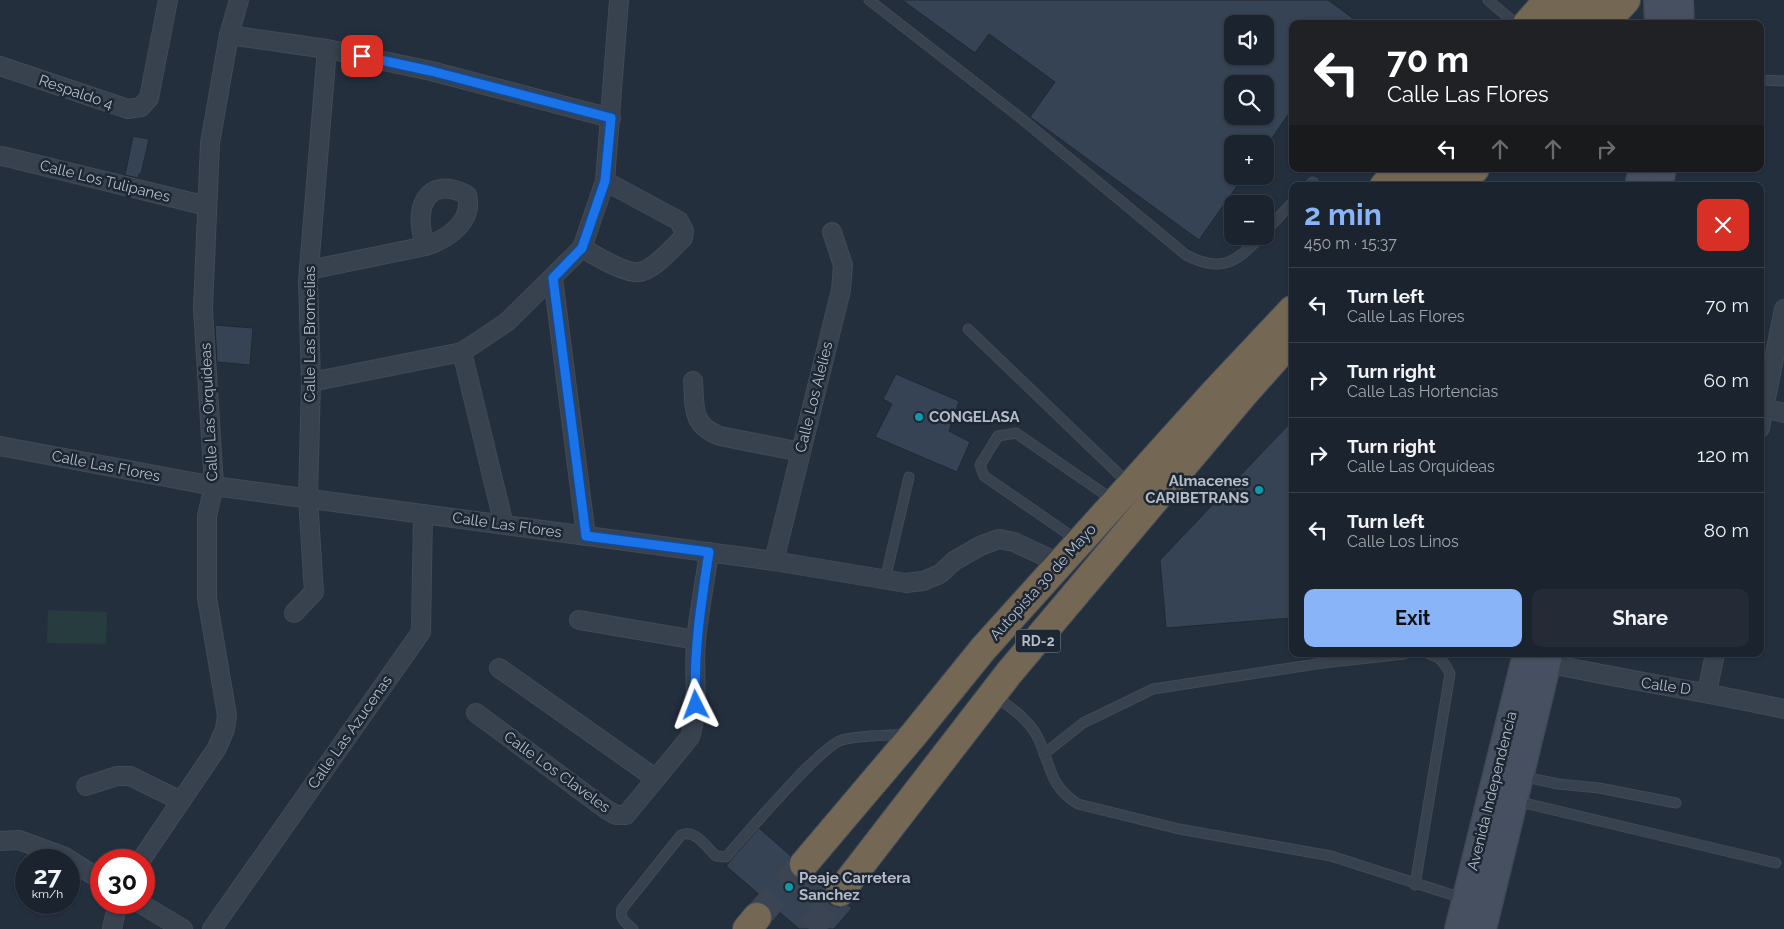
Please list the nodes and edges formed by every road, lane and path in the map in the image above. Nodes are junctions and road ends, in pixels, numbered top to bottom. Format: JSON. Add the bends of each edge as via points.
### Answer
{"nodes":[{"id":1,"x":168,"y":0,"type":"edge"},
{"id":2,"x":238,"y":0,"type":"edge"},
{"id":3,"x":619,"y":0,"type":"edge"},
{"id":4,"x":869,"y":0,"type":"edge"},
{"id":5,"x":1488,"y":0,"type":"edge"},
{"id":6,"x":1548,"y":0,"type":"edge"},
{"id":7,"x":1573,"y":0,"type":"edge"},
{"id":8,"x":1601,"y":0,"type":"edge"},
{"id":9,"x":1626,"y":0,"type":"edge"},
{"id":10,"x":1656,"y":0,"type":"edge"},
{"id":11,"x":1680,"y":0,"type":"edge"},
{"id":12,"x":1511,"y":20,"type":"edge"},
{"id":13,"x":1530,"y":20,"type":"edge"},
{"id":14,"x":1555,"y":20,"type":"edge"},
{"id":15,"x":1584,"y":20,"type":"edge"},
{"id":16,"x":1608,"y":20,"type":"edge"},
{"id":17,"x":1658,"y":20,"type":"edge"},
{"id":18,"x":1681,"y":20,"type":"edge"},
{"id":19,"x":229,"y":35,"type":"junction"},
{"id":20,"x":327,"y":49,"type":"junction"},
{"id":21,"x":0,"y":66,"type":"edge"},
{"id":22,"x":1764,"y":80,"type":"edge"},
{"id":23,"x":1784,"y":81,"type":"edge"},
{"id":24,"x":611,"y":118,"type":"junction"},
{"id":25,"x":2,"y":156,"type":"dead end"},
{"id":26,"x":1396,"y":172,"type":"edge"},
{"id":27,"x":1418,"y":172,"type":"edge"},
{"id":28,"x":1445,"y":172,"type":"edge"},
{"id":29,"x":1472,"y":172,"type":"edge"},
{"id":30,"x":605,"y":181,"type":"junction"},
{"id":31,"x":1388,"y":182,"type":"edge"},
{"id":32,"x":1409,"y":182,"type":"edge"},
{"id":33,"x":1436,"y":182,"type":"edge"},
{"id":34,"x":1463,"y":182,"type":"edge"},
{"id":35,"x":207,"y":206,"type":"junction"},
{"id":36,"x":1289,"y":206,"type":"edge"},
{"id":37,"x":1274,"y":222,"type":"edge"},
{"id":38,"x":832,"y":232,"type":"dead end"},
{"id":39,"x":1253,"y":245,"type":"edge"},
{"id":40,"x":426,"y":246,"type":"dead end"},
{"id":41,"x":582,"y":248,"type":"junction"},
{"id":42,"x":309,"y":270,"type":"junction"},
{"id":43,"x":553,"y":278,"type":"junction"},
{"id":44,"x":1289,"y":293,"type":"edge"},
{"id":45,"x":1784,"y":309,"type":"edge"},
{"id":46,"x":1289,"y":313,"type":"edge"},
{"id":47,"x":968,"y":329,"type":"dead end"},
{"id":48,"x":1289,"y":343,"type":"edge"},
{"id":49,"x":462,"y":352,"type":"junction"},
{"id":50,"x":1289,"y":357,"type":"edge"},
{"id":51,"x":693,"y":381,"type":"dead end"},
{"id":52,"x":311,"y":382,"type":"junction"},
{"id":53,"x":1214,"y":393,"type":"junction"},
{"id":54,"x":1243,"y":395,"type":"junction"},
{"id":55,"x":1764,"y":399,"type":"edge"},
{"id":56,"x":1764,"y":408,"type":"edge"},
{"id":57,"x":1784,"y":413,"type":"edge"},
{"id":58,"x":0,"y":446,"type":"edge"},
{"id":59,"x":801,"y":452,"type":"junction"},
{"id":60,"x":909,"y":478,"type":"dead end"},
{"id":61,"x":214,"y":486,"type":"junction"},
{"id":62,"x":1123,"y":493,"type":"junction"},
{"id":63,"x":308,"y":498,"type":"junction"},
{"id":64,"x":424,"y":514,"type":"junction"},
{"id":65,"x":504,"y":525,"type":"junction"},
{"id":66,"x":586,"y":536,"type":"junction"},
{"id":67,"x":1079,"y":541,"type":"junction"},
{"id":68,"x":709,"y":552,"type":"junction"},
{"id":69,"x":774,"y":561,"type":"junction"},
{"id":70,"x":1059,"y":563,"type":"junction"},
{"id":71,"x":885,"y":580,"type":"junction"},
{"id":72,"x":294,"y":612,"type":"dead end"},
{"id":73,"x":578,"y":620,"type":"dead end"},
{"id":74,"x":696,"y":640,"type":"junction"},
{"id":75,"x":983,"y":648,"type":"junction"},
{"id":76,"x":1377,"y":657,"type":"edge"},
{"id":77,"x":1438,"y":657,"type":"edge"},
{"id":78,"x":1538,"y":657,"type":"edge"},
{"id":79,"x":1714,"y":657,"type":"edge"},
{"id":80,"x":499,"y":668,"type":"dead end"},
{"id":81,"x":1010,"y":673,"type":"junction"},
{"id":82,"x":1707,"y":692,"type":"junction"},
{"id":83,"x":993,"y":694,"type":"junction"},
{"id":84,"x":1784,"y":709,"type":"edge"},
{"id":85,"x":476,"y":713,"type":"dead end"},
{"id":86,"x":915,"y":733,"type":"junction"},
{"id":87,"x":1044,"y":754,"type":"junction"},
{"id":88,"x":1521,"y":776,"type":"junction"},
{"id":89,"x":656,"y":778,"type":"junction"},
{"id":90,"x":86,"y":786,"type":"dead end"},
{"id":91,"x":1503,"y":798,"type":"junction"},
{"id":92,"x":181,"y":801,"type":"junction"},
{"id":93,"x":1676,"y":804,"type":"dead end"},
{"id":94,"x":0,"y":841,"type":"edge"},
{"id":95,"x":148,"y":849,"type":"edge"},
{"id":96,"x":1776,"y":863,"type":"dead end"},
{"id":97,"x":804,"y":864,"type":"tunnel mouth"},
{"id":98,"x":90,"y":873,"type":"edge"},
{"id":99,"x":1415,"y":885,"type":"junction"},
{"id":100,"x":840,"y":892,"type":"tunnel mouth"},
{"id":101,"x":1477,"y":902,"type":"junction"},
{"id":102,"x":155,"y":912,"type":"edge"},
{"id":103,"x":115,"y":914,"type":"edge"},
{"id":104,"x":112,"y":929,"type":"edge"},
{"id":105,"x":182,"y":929,"type":"edge"},
{"id":106,"x":212,"y":929,"type":"edge"},
{"id":107,"x":633,"y":929,"type":"edge"},
{"id":108,"x":1458,"y":929,"type":"edge"},
{"id":109,"x":1483,"y":929,"type":"edge"}],
"edges":[{"from":1,"to":21,"type":"street","name":"Respaldo 4","via":[[150,98],[141,107],[128,109]]},
{"from":2,"to":19,"type":"street","name":"Calle Las Orquídeas"},
{"from":3,"to":24,"type":"street"},
{"from":4,"to":39,"type":"lane","via":[[1022,119],[1186,255],[1212,265],[1226,265]]},
{"from":5,"to":12,"type":"lane"},
{"from":6,"to":13,"type":"highway"},
{"from":7,"to":14,"type":"highway"},
{"from":8,"to":15,"type":"highway"},
{"from":9,"to":16,"type":"highway"},
{"from":10,"to":17,"type":"street"},
{"from":11,"to":18,"type":"street"},
{"from":19,"to":20,"type":"street"},
{"from":19,"to":35,"type":"street","name":"Calle Las Orquídeas","via":[[210,143]]},
{"from":20,"to":24,"type":"street","via":[[431,71]]},
{"from":20,"to":42,"type":"street","name":"Calle Las Bromelias"},
{"from":22,"to":23,"type":"lane"},
{"from":24,"to":30,"type":"street"},
{"from":25,"to":35,"type":"street","name":"Calle Los Tulipanes"},
{"from":26,"to":31,"type":"highway"},
{"from":27,"to":32,"type":"highway"},
{"from":28,"to":33,"type":"highway"},
{"from":29,"to":34,"type":"highway"},
{"from":30,"to":41,"type":"street"},
{"from":30,"to":41,"type":"street","via":[[679,221],[684,231],[683,238],[648,269],[640,272],[630,272]]},
{"from":35,"to":61,"type":"street","name":"Calle Las Orquídeas","via":[[203,309]]},
{"from":36,"to":37,"type":"lane"},
{"from":38,"to":59,"type":"street","name":"Calle Los Alelíes","via":[[843,265],[841,290]]},
{"from":40,"to":42,"type":"street"},
{"from":41,"to":43,"type":"street"},
{"from":42,"to":52,"type":"street","name":"Calle Las Bromelias"},
{"from":43,"to":49,"type":"street","via":[[507,322]]},
{"from":43,"to":66,"type":"street"},
{"from":44,"to":53,"type":"highway"},
{"from":45,"to":55,"type":"street"},
{"from":46,"to":53,"type":"highway","name":"Autopista 30 de Mayo","number":"RD-2"},
{"from":47,"to":62,"type":"lane"},
{"from":48,"to":54,"type":"highway","name":"Autopista 30 de Mayo","number":"RD-2"},
{"from":49,"to":52,"type":"street"},
{"from":49,"to":65,"type":"street"},
{"from":50,"to":54,"type":"highway"},
{"from":51,"to":59,"type":"street","via":[[697,422],[707,431]]},
{"from":52,"to":63,"type":"street","name":"Calle Las Bromelias"},
{"from":53,"to":62,"type":"highway","name":"Autopista 30 de Mayo","number":"RD-2"},
{"from":54,"to":81,"type":"highway","name":"Autopista 30 de Mayo","number":"RD-2"},
{"from":56,"to":57,"type":"street"},
{"from":58,"to":61,"type":"street","name":"Calle Las Flores"},
{"from":59,"to":69,"type":"street","name":"Calle Los Alelíes"},
{"from":60,"to":71,"type":"lane"},
{"from":61,"to":63,"type":"street","name":"Calle Las Flores"},
{"from":61,"to":92,"type":"street","name":"Calle Las Orquídeas","via":[[207,516],[207,598],[227,715],[222,740]]},
{"from":62,"to":67,"type":"highway","name":"Autopista 30 de Mayo","number":"RD-2"},
{"from":62,"to":67,"type":"lane","via":[[1016,433],[998,436],[980,465],[984,476]]},
{"from":63,"to":64,"type":"street","name":"Calle Las Flores"},
{"from":63,"to":72,"type":"street","name":"Calle Las Bromelias","via":[[314,592]]},
{"from":64,"to":65,"type":"street","name":"Calle Las Flores"},
{"from":64,"to":106,"type":"street","name":"Calle Las Azucenas","via":[[421,632]]},
{"from":65,"to":66,"type":"street","name":"Calle Las Flores"},
{"from":66,"to":68,"type":"street","name":"Calle Las Flores"},
{"from":67,"to":70,"type":"highway","name":"Autopista 30 de Mayo","number":"RD-2"},
{"from":68,"to":69,"type":"street","name":"Calle Las Flores"},
{"from":68,"to":74,"type":"street","name":"Calle Los Claveles"},
{"from":69,"to":71,"type":"street","name":"Calle Las Flores"},
{"from":70,"to":71,"type":"street","name":"Calle Las Flores","via":[[1014,542],[999,539],[980,546],[940,574],[923,581]]},
{"from":70,"to":75,"type":"highway","name":"Autopista 30 de Mayo","number":"RD-2"},
{"from":73,"to":74,"type":"street"},
{"from":74,"to":89,"type":"street","name":"Calle Los Claveles","via":[[694,723],[690,737]]},
{"from":75,"to":81,"type":"highway"},
{"from":75,"to":86,"type":"highway","name":"Autopista 30 de Mayo","number":"RD-2"},
{"from":76,"to":87,"type":"lane","via":[[1153,689],[1083,723]]},
{"from":77,"to":99,"type":"lane","via":[[1450,674]]},
{"from":78,"to":82,"type":"street","name":"Calle D","via":[[1627,680]]},
{"from":78,"to":88,"type":"street","name":"Avenida Independencia"},
{"from":78,"to":91,"type":"street","name":"Avenida Independencia"},
{"from":79,"to":82,"type":"street"},
{"from":80,"to":89,"type":"street"},
{"from":81,"to":83,"type":"highway","name":"Autopista 30 de Mayo","number":"RD-2"},
{"from":82,"to":84,"type":"street","name":"Calle D"},
{"from":83,"to":87,"type":"lane","via":[[1028,723]]},
{"from":83,"to":100,"type":"highway","name":"Autopista 30 de Mayo","number":"RD-2"},
{"from":85,"to":89,"type":"street","name":"Calle Los Claveles","via":[[616,815],[626,815]]},
{"from":86,"to":97,"type":"highway","name":"Autopista 30 de Mayo","number":"RD-2"},
{"from":86,"to":107,"type":"lane","via":[[841,740],[829,747],[726,857],[716,856],[693,834],[681,835],[622,909],[623,921]]},
{"from":87,"to":99,"type":"lane","via":[[1056,785],[1078,804],[1179,829],[1331,856]]},
{"from":88,"to":91,"type":"street","name":"Avenida Independencia"},
{"from":88,"to":93,"type":"lane"},
{"from":90,"to":92,"type":"street","via":[[117,776],[130,776]]},
{"from":91,"to":96,"type":"lane"},
{"from":91,"to":101,"type":"street","name":"Avenida Independencia"},
{"from":92,"to":95,"type":"street","name":"Calle Las Orquídeas"},
{"from":94,"to":98,"type":"street","via":[[19,840],[65,857]]},
{"from":99,"to":101,"type":"lane"},
{"from":101,"to":108,"type":"street","name":"Avenida Independencia"},
{"from":101,"to":109,"type":"street","name":"Avenida Independencia"},
{"from":102,"to":105,"type":"street"},
{"from":103,"to":104,"type":"street"}]}
